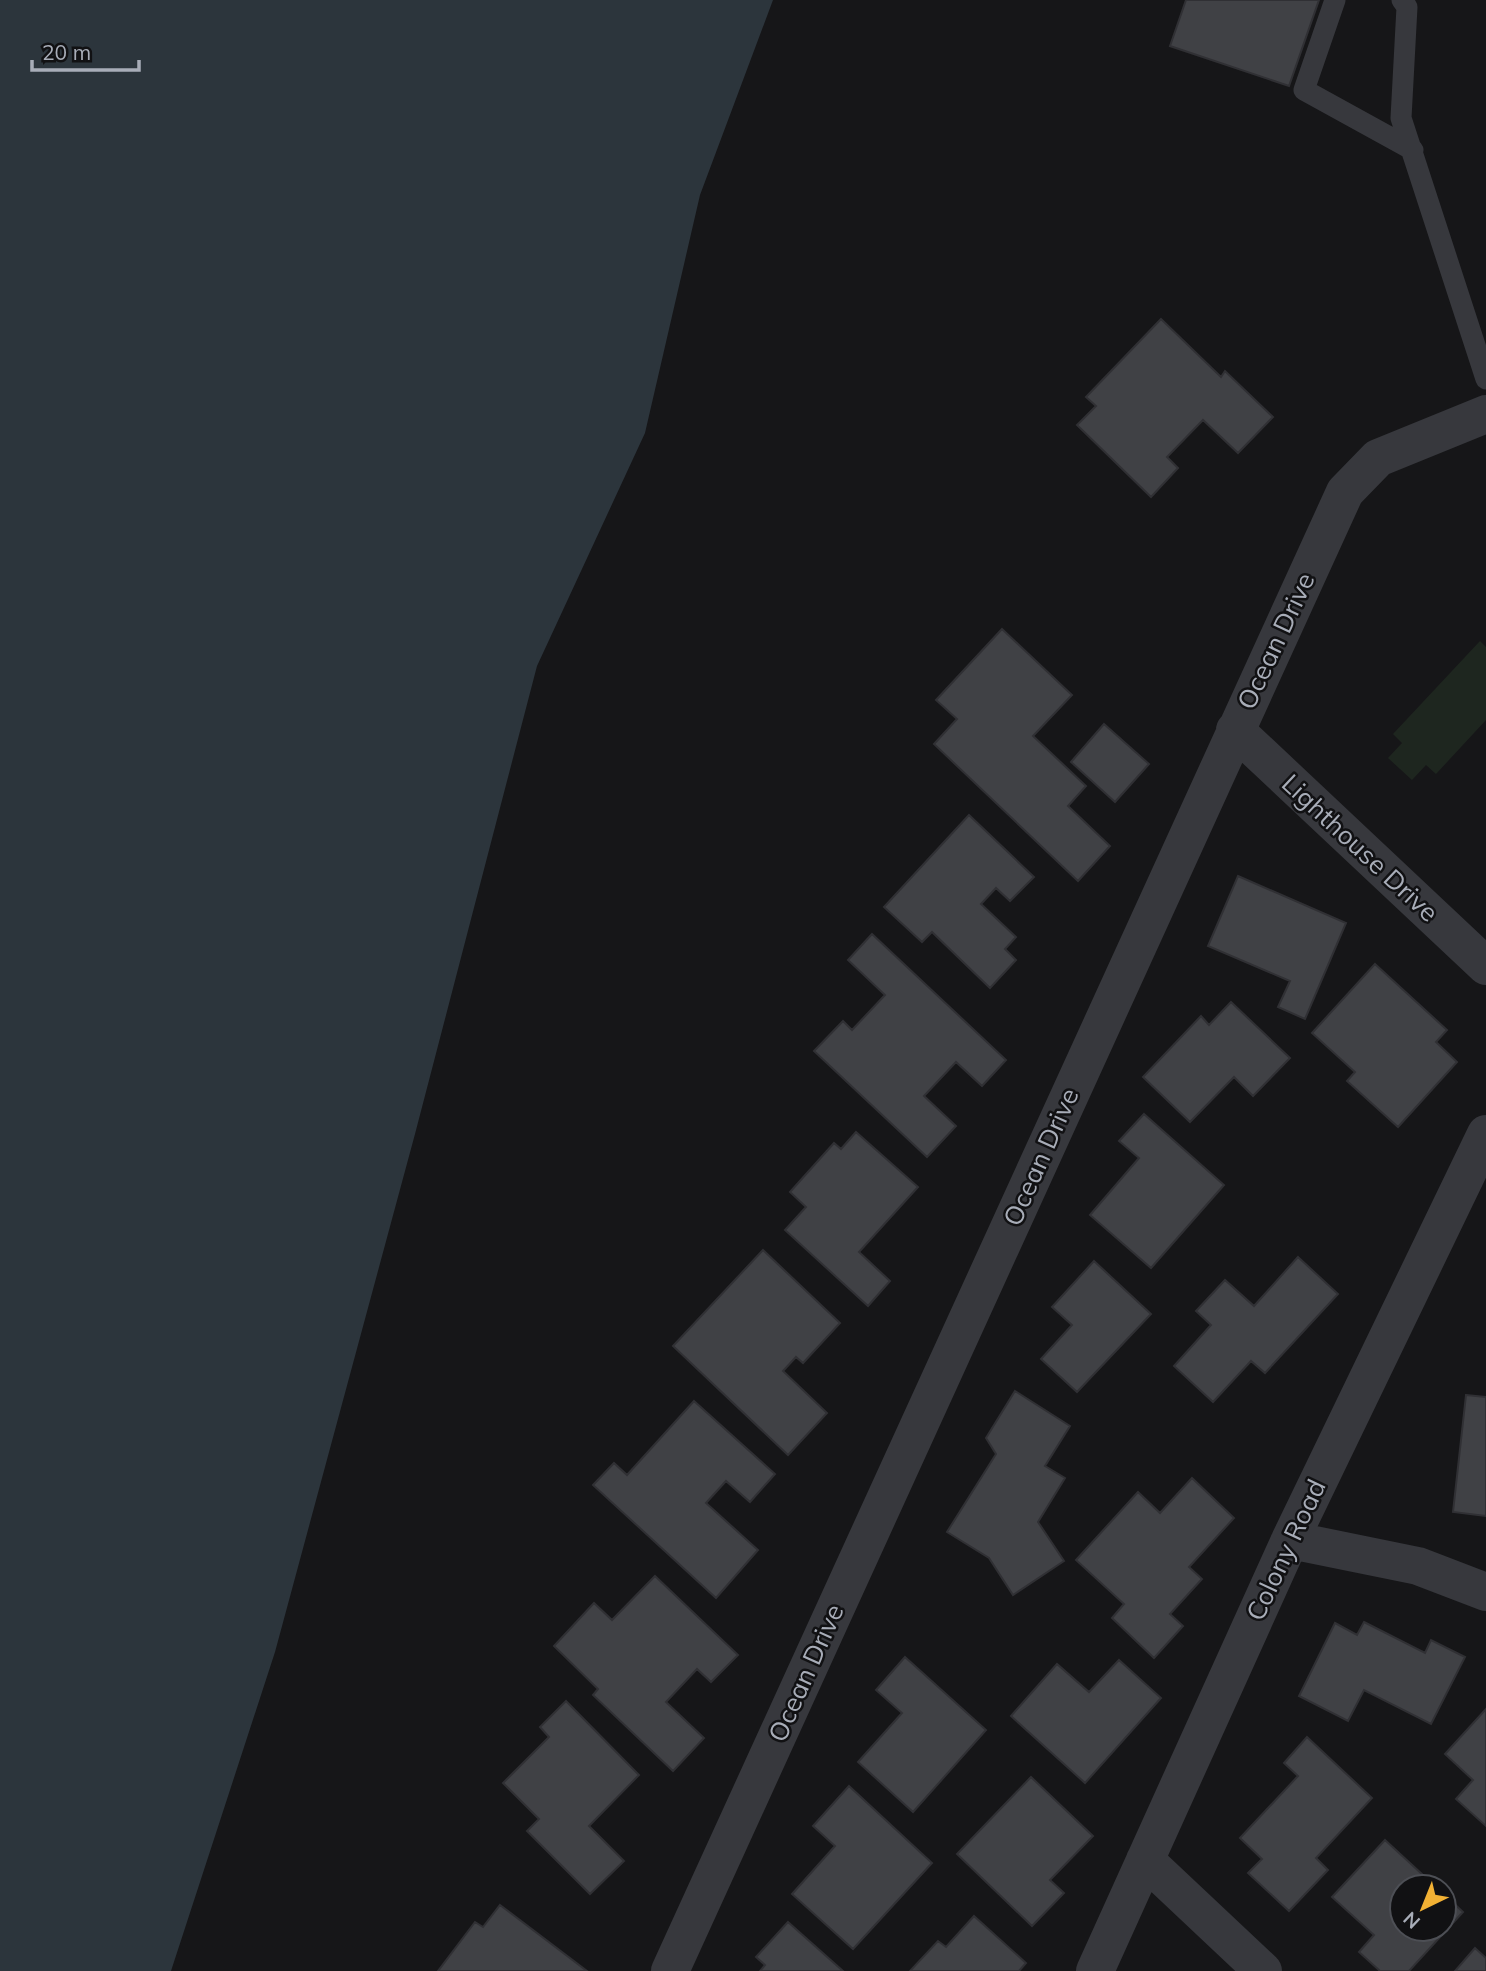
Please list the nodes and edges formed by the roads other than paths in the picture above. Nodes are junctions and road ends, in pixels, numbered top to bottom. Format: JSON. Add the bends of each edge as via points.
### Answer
{"nodes":[{"id":1,"x":1335,"y":0,"type":"edge"},
{"id":2,"x":1402,"y":0,"type":"edge"},
{"id":3,"x":1413,"y":150,"type":"junction"},
{"id":4,"x":1486,"y":379,"type":"edge"},
{"id":5,"x":1486,"y":414,"type":"edge"},
{"id":6,"x":1235,"y":730,"type":"junction"},
{"id":7,"x":1486,"y":966,"type":"edge"},
{"id":8,"x":1486,"y":1134,"type":"edge"},
{"id":9,"x":1290,"y":1540,"type":"junction"},
{"id":10,"x":1486,"y":1592,"type":"edge"},
{"id":11,"x":1145,"y":1860,"type":"junction"},
{"id":12,"x":670,"y":1971,"type":"edge"},
{"id":13,"x":1095,"y":1971,"type":"edge"},
{"id":14,"x":1263,"y":1971,"type":"edge"}],
"edges":[{"from":1,"to":3,"type":"lane","via":[[1304,90]]},
{"from":2,"to":3,"type":"lane","via":[[1407,7],[1401,118]]},
{"from":3,"to":4,"type":"lane"},
{"from":5,"to":6,"type":"street","name":"Ocean Drive","via":[[1378,458],[1345,492]]},
{"from":6,"to":7,"type":"street","name":"Lighthouse Drive"},
{"from":6,"to":12,"type":"street","name":"Ocean Drive"},
{"from":8,"to":9,"type":"street","name":"Colony Road"},
{"from":9,"to":10,"type":"street","via":[[1418,1566]]},
{"from":9,"to":11,"type":"street","name":"Colony Road"},
{"from":11,"to":13,"type":"street","name":"Colony Road"},
{"from":11,"to":14,"type":"street"}]}
